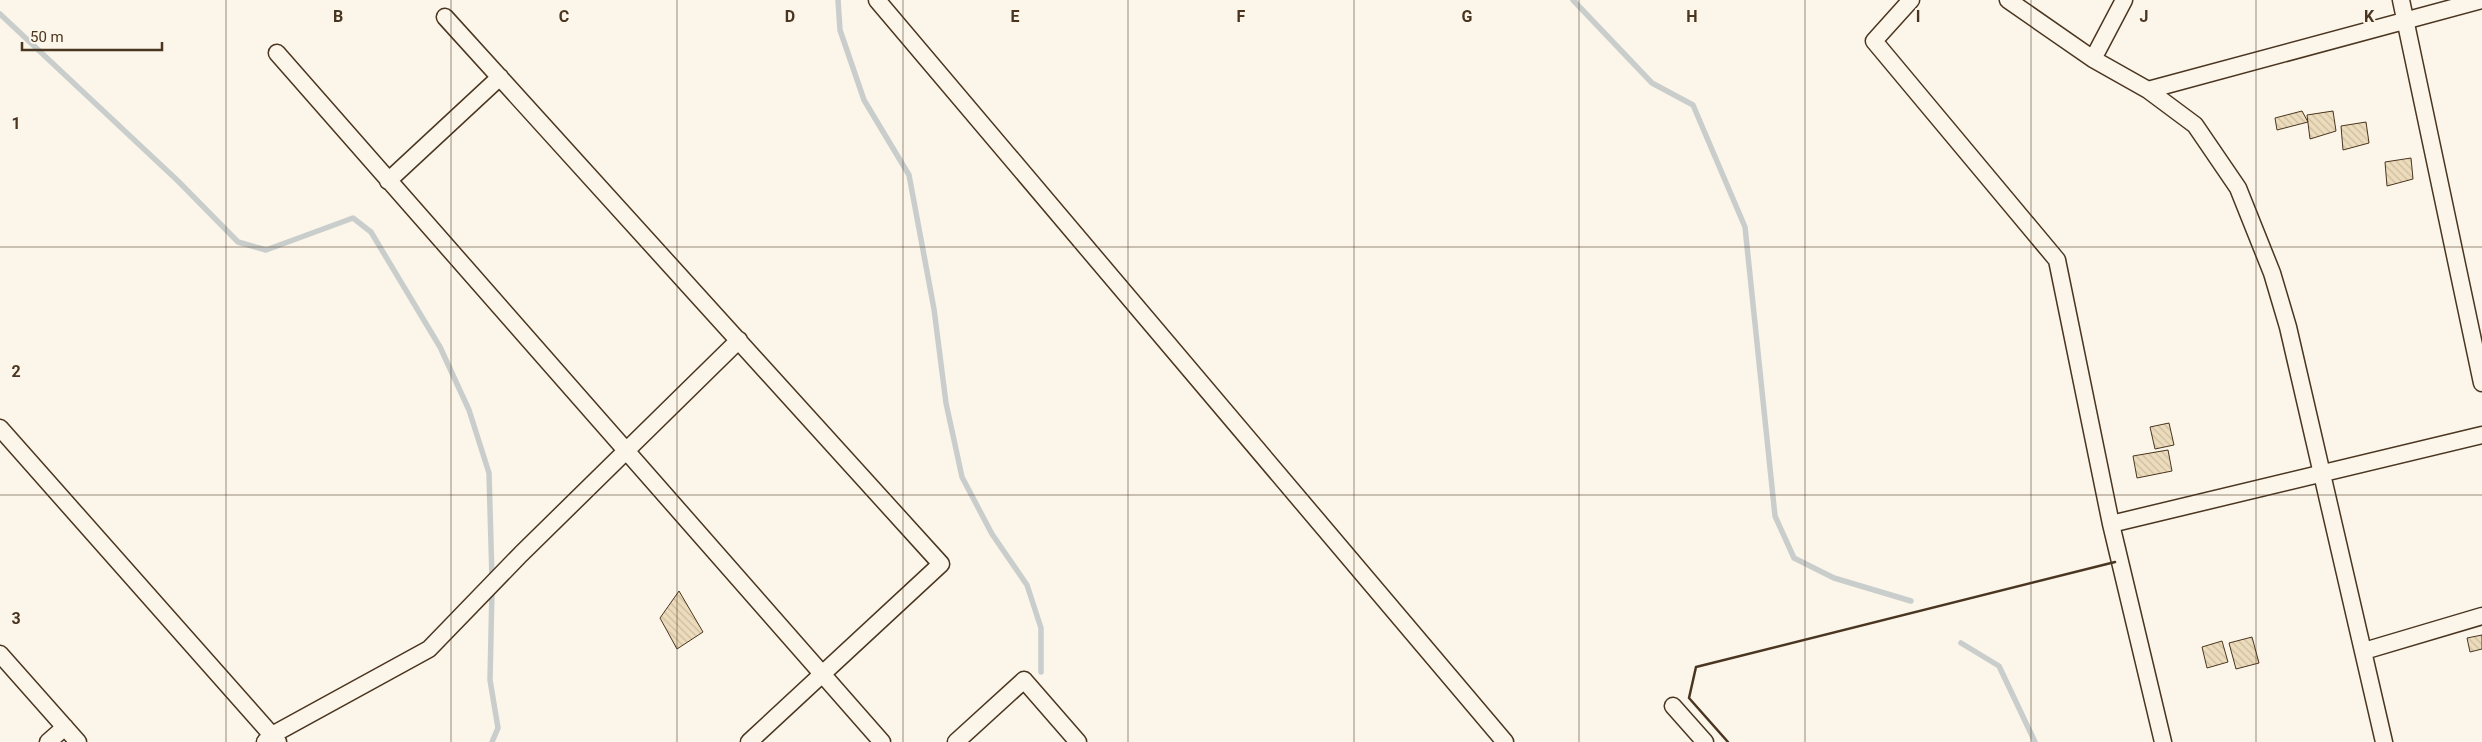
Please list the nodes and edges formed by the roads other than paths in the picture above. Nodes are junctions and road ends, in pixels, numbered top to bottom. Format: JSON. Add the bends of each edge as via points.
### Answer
{"nodes":[{"id":1,"x":877,"y":0,"type":"edge"},
{"id":2,"x":1912,"y":0,"type":"edge"},
{"id":3,"x":2008,"y":0,"type":"edge"},
{"id":4,"x":2124,"y":0,"type":"edge"},
{"id":5,"x":2402,"y":0,"type":"edge"},
{"id":6,"x":2482,"y":0,"type":"edge"},
{"id":7,"x":445,"y":17,"type":"dead end"},
{"id":8,"x":2406,"y":19,"type":"junction"},
{"id":9,"x":277,"y":53,"type":"dead end"},
{"id":10,"x":2093,"y":58,"type":"junction"},
{"id":11,"x":500,"y":77,"type":"junction"},
{"id":12,"x":2148,"y":90,"type":"junction"},
{"id":13,"x":388,"y":180,"type":"junction"},
{"id":14,"x":739,"y":340,"type":"junction"},
{"id":15,"x":2482,"y":383,"type":"edge"},
{"id":16,"x":0,"y":428,"type":"edge"},
{"id":17,"x":2482,"y":435,"type":"edge"},
{"id":18,"x":626,"y":451,"type":"junction"},
{"id":19,"x":2323,"y":473,"type":"junction"},
{"id":20,"x":2110,"y":524,"type":"junction"},
{"id":21,"x":2482,"y":616,"type":"edge"},
{"id":22,"x":2364,"y":651,"type":"junction"},
{"id":23,"x":0,"y":654,"type":"edge"},
{"id":24,"x":822,"y":674,"type":"junction"},
{"id":25,"x":1673,"y":706,"type":"dead end"},
{"id":26,"x":65,"y":727,"type":"junction"},
{"id":27,"x":272,"y":740,"type":"edge"},
{"id":28,"x":48,"y":742,"type":"edge"},
{"id":29,"x":78,"y":742,"type":"edge"},
{"id":30,"x":749,"y":742,"type":"edge"},
{"id":31,"x":882,"y":742,"type":"edge"},
{"id":32,"x":956,"y":742,"type":"edge"},
{"id":33,"x":1078,"y":742,"type":"edge"},
{"id":34,"x":1505,"y":742,"type":"edge"},
{"id":35,"x":1705,"y":742,"type":"edge"},
{"id":36,"x":2163,"y":742,"type":"edge"},
{"id":37,"x":2384,"y":742,"type":"edge"}],
"edges":[{"from":1,"to":34,"type":"street"},
{"from":2,"to":20,"type":"street","via":[[1874,41],[2057,260]]},
{"from":3,"to":10,"type":"street"},
{"from":4,"to":10,"type":"street"},
{"from":5,"to":8,"type":"street"},
{"from":6,"to":8,"type":"street"},
{"from":7,"to":11,"type":"street"},
{"from":8,"to":12,"type":"street"},
{"from":8,"to":15,"type":"street"},
{"from":9,"to":13,"type":"street"},
{"from":10,"to":12,"type":"street"},
{"from":11,"to":13,"type":"street"},
{"from":11,"to":14,"type":"street"},
{"from":12,"to":19,"type":"street","via":[[2196,125],[2238,188],[2278,291]]},
{"from":13,"to":18,"type":"street"},
{"from":14,"to":18,"type":"street"},
{"from":14,"to":24,"type":"street","via":[[942,564]]},
{"from":16,"to":27,"type":"street"},
{"from":17,"to":19,"type":"street"},
{"from":18,"to":24,"type":"street"},
{"from":18,"to":27,"type":"street","via":[[429,649]]},
{"from":19,"to":20,"type":"street"},
{"from":19,"to":22,"type":"street"},
{"from":20,"to":36,"type":"street"},
{"from":21,"to":22,"type":"street"},
{"from":22,"to":37,"type":"street"},
{"from":23,"to":26,"type":"street"},
{"from":24,"to":30,"type":"street"},
{"from":24,"to":31,"type":"street"},
{"from":25,"to":35,"type":"street"},
{"from":26,"to":28,"type":"street"},
{"from":26,"to":29,"type":"street"},
{"from":32,"to":33,"type":"street","via":[[1024,680]]}]}
